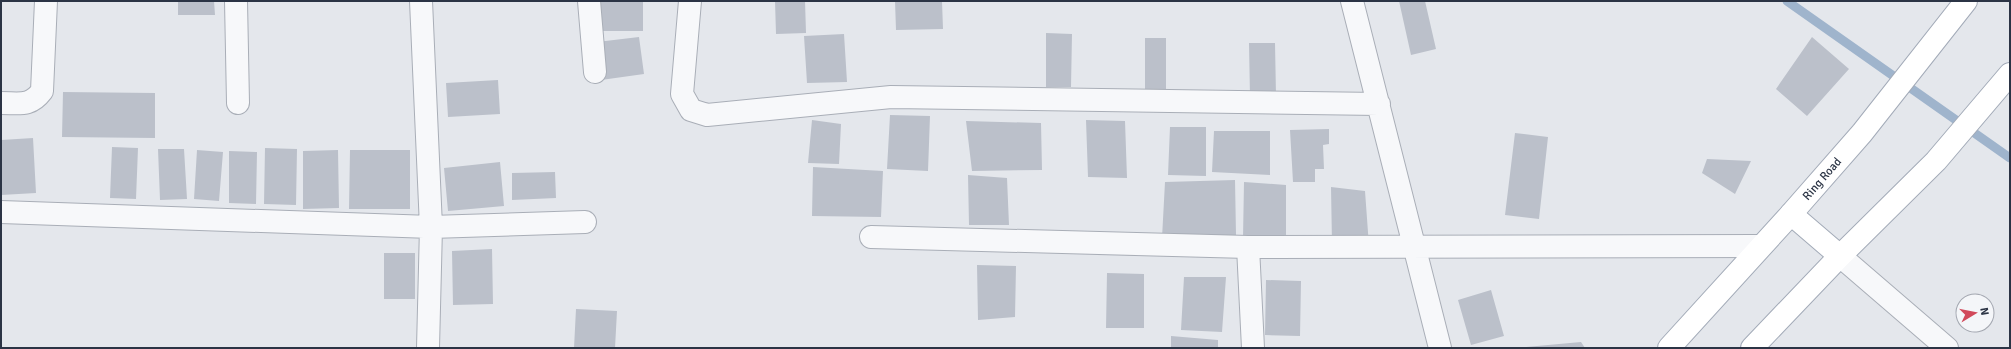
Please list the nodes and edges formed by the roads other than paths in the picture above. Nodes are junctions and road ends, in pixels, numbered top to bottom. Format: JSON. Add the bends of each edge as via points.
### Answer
{"nodes":[{"id":1,"x":46,"y":1,"type":"edge"},
{"id":2,"x":236,"y":1,"type":"edge"},
{"id":3,"x":421,"y":1,"type":"edge"},
{"id":4,"x":590,"y":1,"type":"edge"},
{"id":5,"x":690,"y":1,"type":"edge"},
{"id":6,"x":1352,"y":1,"type":"edge"},
{"id":7,"x":1963,"y":5,"type":"edge"},
{"id":8,"x":595,"y":72,"type":"dead end"},
{"id":9,"x":2010,"y":74,"type":"edge"},
{"id":10,"x":1,"y":103,"type":"edge"},
{"id":11,"x":238,"y":103,"type":"dead end"},
{"id":12,"x":1378,"y":104,"type":"junction"},
{"id":13,"x":1,"y":212,"type":"edge"},
{"id":14,"x":1791,"y":214,"type":"junction"},
{"id":15,"x":584,"y":222,"type":"dead end"},
{"id":16,"x":431,"y":227,"type":"junction"},
{"id":17,"x":871,"y":237,"type":"dead end"},
{"id":18,"x":1760,"y":246,"type":"junction"},
{"id":19,"x":1248,"y":247,"type":"junction"},
{"id":20,"x":1415,"y":247,"type":"junction"},
{"id":21,"x":1840,"y":256,"type":"junction"},
{"id":22,"x":428,"y":348,"type":"edge"},
{"id":23,"x":1253,"y":348,"type":"edge"},
{"id":24,"x":1440,"y":348,"type":"edge"},
{"id":25,"x":1669,"y":348,"type":"edge"},
{"id":26,"x":1752,"y":348,"type":"edge"},
{"id":27,"x":1947,"y":348,"type":"edge"}],
"edges":[{"from":1,"to":10,"type":"street","via":[[42,91],[35,100],[25,104]]},
{"from":2,"to":11,"type":"street"},
{"from":3,"to":16,"type":"street"},
{"from":4,"to":8,"type":"street"},
{"from":5,"to":12,"type":"street","via":[[682,94],[691,110],[707,115],[890,97]]},
{"from":6,"to":12,"type":"street"},
{"from":7,"to":14,"type":"main road","name":"Ring Road","via":[[1862,133]]},
{"from":9,"to":21,"type":"main road","via":[[1936,161]]},
{"from":12,"to":20,"type":"street"},
{"from":13,"to":16,"type":"street"},
{"from":14,"to":18,"type":"main road","name":"Ring Road"},
{"from":14,"to":21,"type":"main road"},
{"from":15,"to":16,"type":"street"},
{"from":16,"to":22,"type":"street"},
{"from":17,"to":19,"type":"street"},
{"from":18,"to":20,"type":"street"},
{"from":18,"to":25,"type":"main road","name":"Ring Road"},
{"from":19,"to":20,"type":"street"},
{"from":19,"to":23,"type":"street"},
{"from":20,"to":24,"type":"street"},
{"from":21,"to":26,"type":"main road"},
{"from":21,"to":27,"type":"street"}]}
